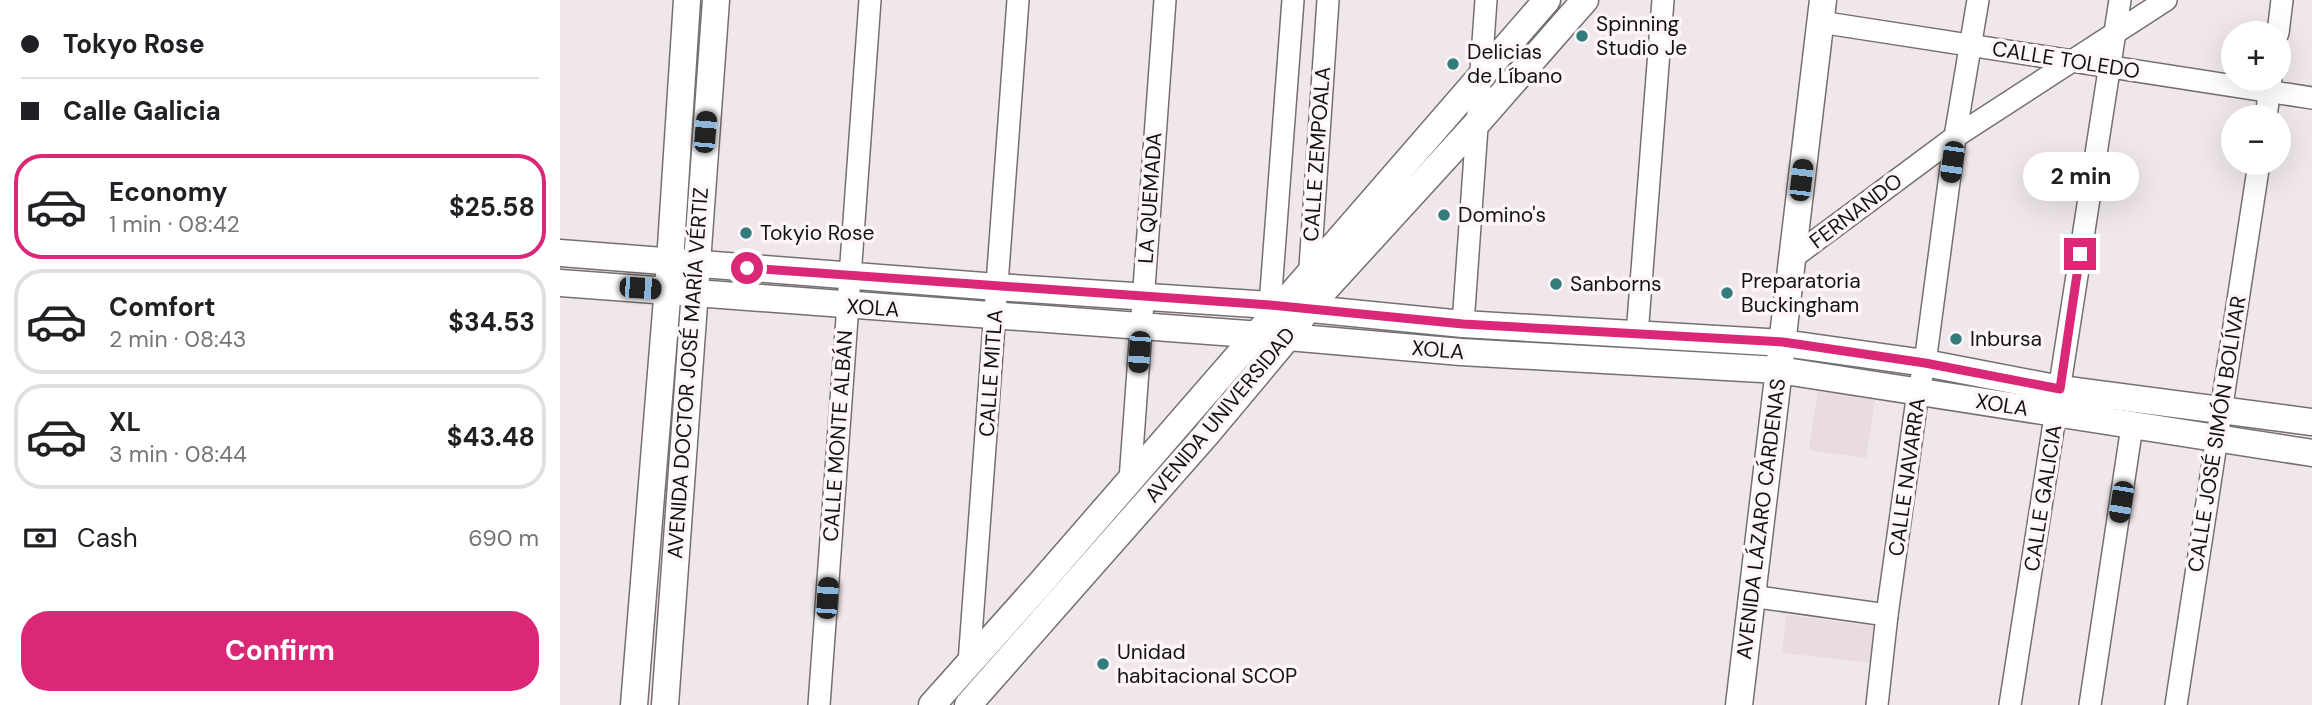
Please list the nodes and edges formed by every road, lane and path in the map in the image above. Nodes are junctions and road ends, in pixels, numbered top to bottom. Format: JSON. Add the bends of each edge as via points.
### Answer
{"nodes":[{"id":1,"x":687,"y":0,"type":"edge"},
{"id":2,"x":716,"y":0,"type":"edge"},
{"id":3,"x":870,"y":0,"type":"edge"},
{"id":4,"x":1018,"y":0,"type":"edge"},
{"id":5,"x":1166,"y":0,"type":"edge"},
{"id":6,"x":1293,"y":0,"type":"edge"},
{"id":7,"x":1328,"y":0,"type":"edge"},
{"id":8,"x":1486,"y":0,"type":"edge"},
{"id":9,"x":1547,"y":0,"type":"edge"},
{"id":10,"x":1585,"y":0,"type":"edge"},
{"id":11,"x":1664,"y":0,"type":"edge"},
{"id":12,"x":1978,"y":0,"type":"edge"},
{"id":13,"x":2120,"y":0,"type":"edge"},
{"id":14,"x":2166,"y":0,"type":"edge"},
{"id":15,"x":2283,"y":0,"type":"edge"},
{"id":16,"x":1821,"y":11,"type":"edge"},
{"id":17,"x":2280,"y":21,"type":"edge"},
{"id":18,"x":2114,"y":34,"type":"junction"},
{"id":19,"x":1970,"y":45,"type":"junction"},
{"id":20,"x":2075,"y":61,"type":"junction"},
{"id":21,"x":2109,"y":67,"type":"junction"},
{"id":22,"x":1482,"y":74,"type":"junction"},
{"id":23,"x":2221,"y":80,"type":"edge"},
{"id":24,"x":2289,"y":91,"type":"edge"},
{"id":25,"x":2312,"y":98,"type":"edge"},
{"id":26,"x":1479,"y":121,"type":"junction"},
{"id":27,"x":1955,"y":137,"type":"junction"},
{"id":28,"x":2257,"y":175,"type":"edge"},
{"id":29,"x":560,"y":253,"type":"edge"},
{"id":30,"x":1791,"y":259,"type":"junction"},
{"id":31,"x":683,"y":263,"type":"junction"},
{"id":32,"x":1309,"y":275,"type":"junction"},
{"id":33,"x":850,"y":276,"type":"junction"},
{"id":34,"x":560,"y":283,"type":"edge"},
{"id":35,"x":997,"y":287,"type":"junction"},
{"id":36,"x":680,"y":291,"type":"junction"},
{"id":37,"x":1143,"y":298,"type":"junction"},
{"id":38,"x":1275,"y":305,"type":"junction"},
{"id":39,"x":847,"y":306,"type":"junction"},
{"id":40,"x":1308,"y":308,"type":"junction"},
{"id":41,"x":995,"y":316,"type":"junction"},
{"id":42,"x":1463,"y":324,"type":"junction"},
{"id":43,"x":1141,"y":326,"type":"junction"},
{"id":44,"x":1255,"y":335,"type":"junction"},
{"id":45,"x":1637,"y":335,"type":"junction"},
{"id":46,"x":1288,"y":337,"type":"junction"},
{"id":47,"x":1783,"y":342,"type":"junction"},
{"id":48,"x":1925,"y":363,"type":"junction"},
{"id":49,"x":1779,"y":370,"type":"junction"},
{"id":50,"x":1918,"y":392,"type":"junction"},
{"id":51,"x":2058,"y":402,"type":"junction"},
{"id":52,"x":2221,"y":409,"type":"junction"},
{"id":53,"x":1184,"y":417,"type":"junction"},
{"id":54,"x":2312,"y":422,"type":"edge"},
{"id":55,"x":2132,"y":426,"type":"junction"},
{"id":56,"x":1206,"y":435,"type":"junction"},
{"id":57,"x":2216,"y":438,"type":"junction"},
{"id":58,"x":2312,"y":453,"type":"edge"},
{"id":59,"x":1130,"y":480,"type":"junction"},
{"id":60,"x":1751,"y":596,"type":"junction"},
{"id":61,"x":1887,"y":615,"type":"junction"},
{"id":62,"x":970,"y":663,"type":"junction"},
{"id":63,"x":635,"y":705,"type":"edge"},
{"id":64,"x":665,"y":705,"type":"edge"},
{"id":65,"x":820,"y":705,"type":"edge"},
{"id":66,"x":932,"y":705,"type":"edge"},
{"id":67,"x":968,"y":705,"type":"edge"},
{"id":68,"x":1739,"y":705,"type":"edge"},
{"id":69,"x":1877,"y":705,"type":"edge"},
{"id":70,"x":2010,"y":705,"type":"edge"},
{"id":71,"x":2090,"y":705,"type":"edge"},
{"id":72,"x":2176,"y":705,"type":"edge"}],
"edges":[{"from":1,"to":31,"type":"main road","name":"AVENIDA DOCTOR JOSÉ MARÍA VÉRTIZ"},
{"from":2,"to":31,"type":"main road","name":"AVENIDA DOCTOR JOSÉ MARÍA VÉRTIZ"},
{"from":3,"to":33,"type":"street","name":"CALLE MONTE ALBÁN"},
{"from":4,"to":35,"type":"street","name":"CALLE MITLA"},
{"from":5,"to":37,"type":"street","name":"LA QUEMADA"},
{"from":6,"to":38,"type":"street","name":"CALLE ZEMPOALA"},
{"from":7,"to":32,"type":"street","name":"CALLE ZEMPOALA"},
{"from":8,"to":22,"type":"street"},
{"from":9,"to":22,"type":"main road","name":"AVENIDA UNIVERSIDAD"},
{"from":10,"to":26,"type":"main road","name":"AVENIDA UNIVERSIDAD"},
{"from":11,"to":45,"type":"street"},
{"from":12,"to":19,"type":"street","name":"CALLE NAVARRA"},
{"from":13,"to":18,"type":"street","name":"CALLE GALICIA"},
{"from":14,"to":18,"type":"street","name":"FERNANDO"},
{"from":15,"to":17,"type":"street"},
{"from":16,"to":19,"type":"street","name":"CALLE TOLEDO"},
{"from":16,"to":30,"type":"main road","name":"AVENIDA LÁZARO CÁRDENAS"},
{"from":18,"to":20,"type":"street","name":"FERNANDO"},
{"from":18,"to":21,"type":"street","name":"CALLE GALICIA"},
{"from":19,"to":20,"type":"street","name":"CALLE TOLEDO"},
{"from":19,"to":27,"type":"street","name":"CALLE NAVARRA"},
{"from":20,"to":21,"type":"street","name":"CALLE TOLEDO"},
{"from":20,"to":27,"type":"street","name":"FERNANDO"},
{"from":21,"to":23,"type":"street","name":"CALLE TOLEDO"},
{"from":21,"to":51,"type":"street","name":"CALLE GALICIA"},
{"from":22,"to":26,"type":"street"},
{"from":22,"to":32,"type":"main road","name":"AVENIDA UNIVERSIDAD"},
{"from":24,"to":25,"type":"street","name":"CALLE TOLEDO"},
{"from":26,"to":40,"type":"main road","name":"AVENIDA UNIVERSIDAD"},
{"from":26,"to":42,"type":"street"},
{"from":27,"to":30,"type":"street","name":"FERNANDO"},
{"from":27,"to":48,"type":"street","name":"CALLE NAVARRA"},
{"from":28,"to":52,"type":"street","name":"CALLE JOSÉ SIMÓN BOLÍVAR"},
{"from":29,"to":31,"type":"main road","name":"XOLA"},
{"from":30,"to":47,"type":"main road","name":"AVENIDA LÁZARO CÁRDENAS"},
{"from":31,"to":33,"type":"main road","name":"XOLA"},
{"from":31,"to":36,"type":"main road","name":"AVENIDA DOCTOR JOSÉ MARÍA VÉRTIZ"},
{"from":32,"to":38,"type":"main road","name":"AVENIDA UNIVERSIDAD"},
{"from":32,"to":40,"type":"street","name":"CALLE ZEMPOALA"},
{"from":33,"to":35,"type":"main road","name":"XOLA"},
{"from":33,"to":39,"type":"street","name":"CALLE MONTE ALBÁN"},
{"from":34,"to":36,"type":"main road","name":"XOLA"},
{"from":35,"to":37,"type":"main road","name":"XOLA"},
{"from":35,"to":41,"type":"street","name":"CALLE MITLA"},
{"from":36,"to":39,"type":"main road","name":"XOLA"},
{"from":36,"to":63,"type":"main road","name":"AVENIDA DOCTOR JOSÉ MARÍA VÉRTIZ"},
{"from":36,"to":64,"type":"main road","name":"AVENIDA DOCTOR JOSÉ MARÍA VÉRTIZ"},
{"from":37,"to":38,"type":"main road","name":"XOLA"},
{"from":37,"to":43,"type":"street","name":"LA QUEMADA"},
{"from":38,"to":40,"type":"main road","name":"XOLA"},
{"from":38,"to":44,"type":"main road","name":"AVENIDA UNIVERSIDAD"},
{"from":39,"to":41,"type":"main road","name":"XOLA"},
{"from":39,"to":65,"type":"street","name":"CALLE MONTE ALBÁN"},
{"from":40,"to":42,"type":"main road","name":"XOLA"},
{"from":40,"to":46,"type":"main road","name":"AVENIDA UNIVERSIDAD"},
{"from":41,"to":43,"type":"main road","name":"XOLA"},
{"from":41,"to":62,"type":"street","name":"CALLE MITLA"},
{"from":42,"to":45,"type":"main road","name":"XOLA"},
{"from":43,"to":44,"type":"main road","name":"XOLA"},
{"from":43,"to":59,"type":"street","name":"LA QUEMADA"},
{"from":44,"to":46,"type":"main road","name":"XOLA"},
{"from":44,"to":53,"type":"main road","name":"AVENIDA UNIVERSIDAD"},
{"from":45,"to":47,"type":"main road","name":"XOLA"},
{"from":46,"to":49,"type":"main road","name":"XOLA"},
{"from":46,"to":56,"type":"main road","name":"AVENIDA UNIVERSIDAD"},
{"from":47,"to":48,"type":"main road","name":"XOLA"},
{"from":47,"to":49,"type":"main road","name":"AVENIDA LÁZARO CÁRDENAS"},
{"from":48,"to":50,"type":"street","name":"CALLE NAVARRA"},
{"from":48,"to":51,"type":"main road","name":"XOLA"},
{"from":49,"to":50,"type":"main road","name":"XOLA"},
{"from":49,"to":60,"type":"main road","name":"AVENIDA LÁZARO CÁRDENAS"},
{"from":50,"to":51,"type":"main road","name":"XOLA"},
{"from":50,"to":61,"type":"street","name":"CALLE NAVARRA"},
{"from":51,"to":52,"type":"main road","name":"XOLA"},
{"from":51,"to":55,"type":"main road","name":"XOLA"},
{"from":51,"to":70,"type":"street","name":"CALLE GALICIA"},
{"from":52,"to":54,"type":"main road","name":"XOLA"},
{"from":52,"to":57,"type":"street","name":"CALLE JOSÉ SIMÓN BOLÍVAR"},
{"from":53,"to":56,"type":"main road"},
{"from":53,"to":59,"type":"main road","name":"AVENIDA UNIVERSIDAD"},
{"from":55,"to":57,"type":"main road","name":"XOLA"},
{"from":55,"to":71,"type":"street"},
{"from":56,"to":67,"type":"main road","name":"AVENIDA UNIVERSIDAD"},
{"from":57,"to":58,"type":"main road","name":"XOLA"},
{"from":57,"to":72,"type":"street","name":"CALLE JOSÉ SIMÓN BOLÍVAR"},
{"from":59,"to":62,"type":"main road","name":"AVENIDA UNIVERSIDAD"},
{"from":60,"to":61,"type":"street"},
{"from":60,"to":68,"type":"main road","name":"AVENIDA LÁZARO CÁRDENAS"},
{"from":61,"to":69,"type":"street","name":"CALLE NAVARRA"},
{"from":62,"to":66,"type":"main road","name":"AVENIDA UNIVERSIDAD"}]}
